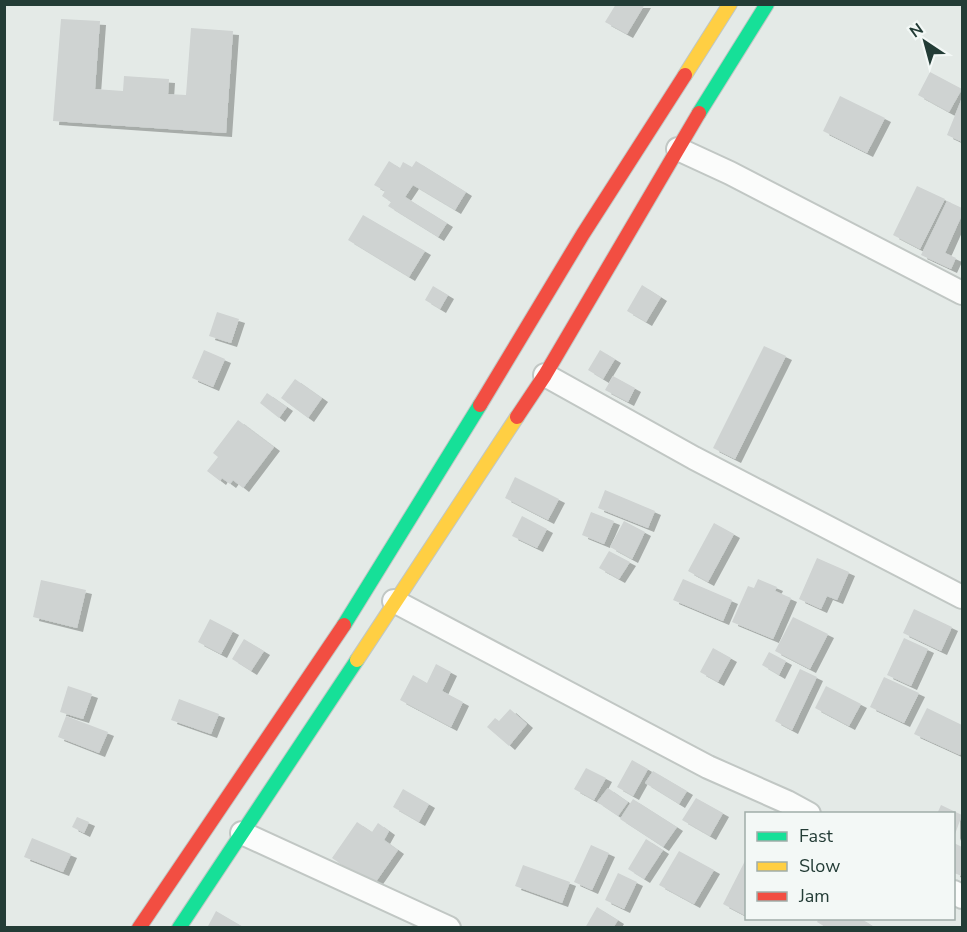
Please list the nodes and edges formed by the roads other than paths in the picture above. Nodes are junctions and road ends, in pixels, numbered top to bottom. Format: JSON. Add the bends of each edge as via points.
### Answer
{"nodes":[{"id":1,"x":730,"y":4,"type":"edge"},
{"id":2,"x":767,"y":4,"type":"edge"},
{"id":3,"x":678,"y":149,"type":"junction"},
{"id":4,"x":963,"y":293,"type":"edge"},
{"id":5,"x":545,"y":375,"type":"junction"},
{"id":6,"x":963,"y":597,"type":"edge"},
{"id":7,"x":394,"y":601,"type":"junction"},
{"id":8,"x":807,"y":812,"type":"edge"},
{"id":9,"x":212,"y":819,"type":"junction"},
{"id":10,"x":242,"y":833,"type":"junction"},
{"id":11,"x":222,"y":863,"type":"junction"},
{"id":12,"x":139,"y":927,"type":"edge"},
{"id":13,"x":179,"y":927,"type":"edge"},
{"id":14,"x":449,"y":927,"type":"edge"}],
"edges":[{"from":1,"to":9,"type":"street","via":[[583,234],[339,633]]},
{"from":2,"to":3,"type":"street"},
{"from":3,"to":4,"type":"street"},
{"from":3,"to":5,"type":"street"},
{"from":5,"to":6,"type":"street","via":[[694,458]]},
{"from":5,"to":7,"type":"street"},
{"from":7,"to":8,"type":"street","via":[[708,767]]},
{"from":7,"to":10,"type":"street"},
{"from":9,"to":11,"type":"street"},
{"from":9,"to":12,"type":"street"},
{"from":10,"to":11,"type":"street"},
{"from":10,"to":14,"type":"street"},
{"from":11,"to":13,"type":"street"}]}
